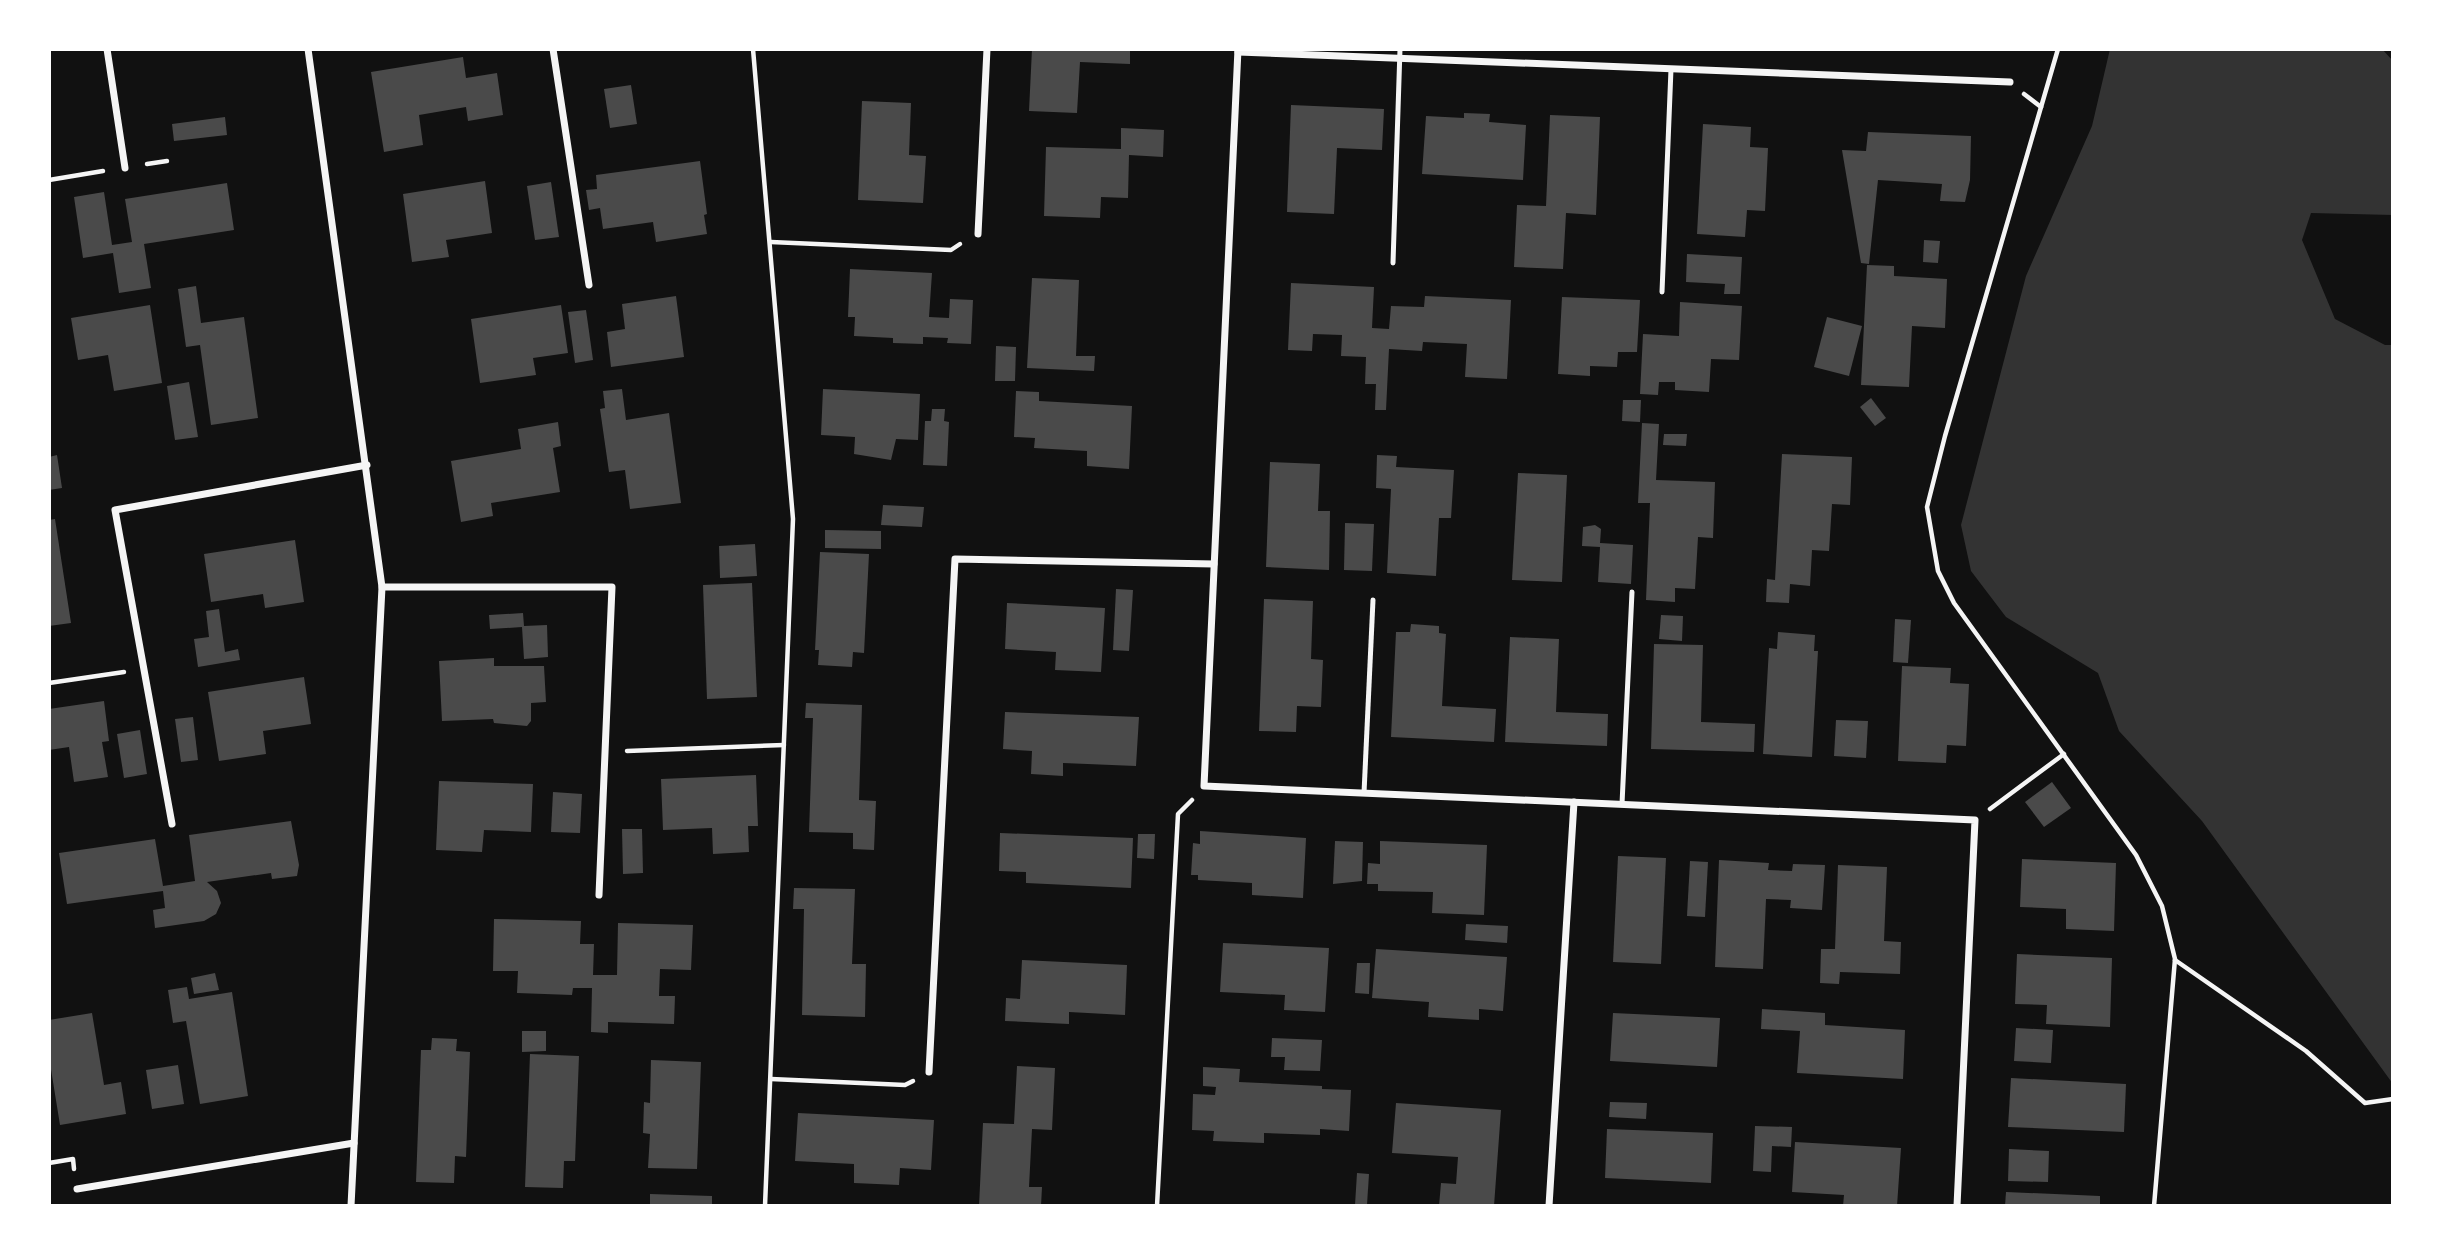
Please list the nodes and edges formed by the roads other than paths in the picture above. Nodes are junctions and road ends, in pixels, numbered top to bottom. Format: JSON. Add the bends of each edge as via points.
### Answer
{"nodes":[{"id":1,"x":107,"y":49,"type":"edge"},
{"id":2,"x":308,"y":49,"type":"edge"},
{"id":3,"x":553,"y":49,"type":"edge"},
{"id":4,"x":987,"y":49,"type":"edge"},
{"id":5,"x":1400,"y":49,"type":"edge"},
{"id":6,"x":1238,"y":51,"type":"edge"},
{"id":7,"x":1400,"y":59,"type":"junction"},
{"id":8,"x":1671,"y":69,"type":"junction"},
{"id":9,"x":2010,"y":82,"type":"dead end"},
{"id":10,"x":125,"y":168,"type":"dead end"},
{"id":11,"x":978,"y":233,"type":"road end"},
{"id":12,"x":1393,"y":263,"type":"dead end"},
{"id":13,"x":589,"y":285,"type":"dead end"},
{"id":14,"x":1662,"y":292,"type":"dead end"},
{"id":15,"x":367,"y":465,"type":"junction"},
{"id":16,"x":1214,"y":564,"type":"junction"},
{"id":17,"x":382,"y":587,"type":"junction"},
{"id":18,"x":1632,"y":592,"type":"dead end"},
{"id":19,"x":1373,"y":600,"type":"dead end"},
{"id":20,"x":1364,"y":793,"type":"junction"},
{"id":21,"x":1574,"y":802,"type":"junction"},
{"id":22,"x":1622,"y":804,"type":"junction"},
{"id":23,"x":172,"y":824,"type":"dead end"},
{"id":24,"x":599,"y":895,"type":"dead end"},
{"id":25,"x":929,"y":1072,"type":"road end"},
{"id":26,"x":354,"y":1143,"type":"junction"},
{"id":27,"x":77,"y":1189,"type":"dead end"},
{"id":28,"x":351,"y":1206,"type":"edge"},
{"id":29,"x":1549,"y":1206,"type":"edge"},
{"id":30,"x":1957,"y":1206,"type":"edge"}],
"edges":[{"from":1,"to":10,"type":"street"},
{"from":2,"to":15,"type":"street"},
{"from":3,"to":13,"type":"street"},
{"from":4,"to":11,"type":"street"},
{"from":5,"to":7,"type":"lane"},
{"from":6,"to":7,"type":"street"},
{"from":6,"to":16,"type":"street"},
{"from":7,"to":8,"type":"street"},
{"from":7,"to":12,"type":"lane"},
{"from":8,"to":9,"type":"street"},
{"from":8,"to":14,"type":"lane"},
{"from":15,"to":17,"type":"street"},
{"from":15,"to":23,"type":"street","via":[[116,510]]},
{"from":16,"to":20,"type":"street","via":[[1204,786]]},
{"from":16,"to":25,"type":"street","via":[[956,559]]},
{"from":17,"to":24,"type":"street","via":[[612,587]]},
{"from":17,"to":26,"type":"street"},
{"from":18,"to":22,"type":"lane"},
{"from":19,"to":20,"type":"lane"},
{"from":20,"to":21,"type":"street"},
{"from":21,"to":22,"type":"street"},
{"from":21,"to":29,"type":"street"},
{"from":22,"to":30,"type":"street","via":[[1975,820]]},
{"from":26,"to":27,"type":"street"},
{"from":26,"to":28,"type":"street"}]}
